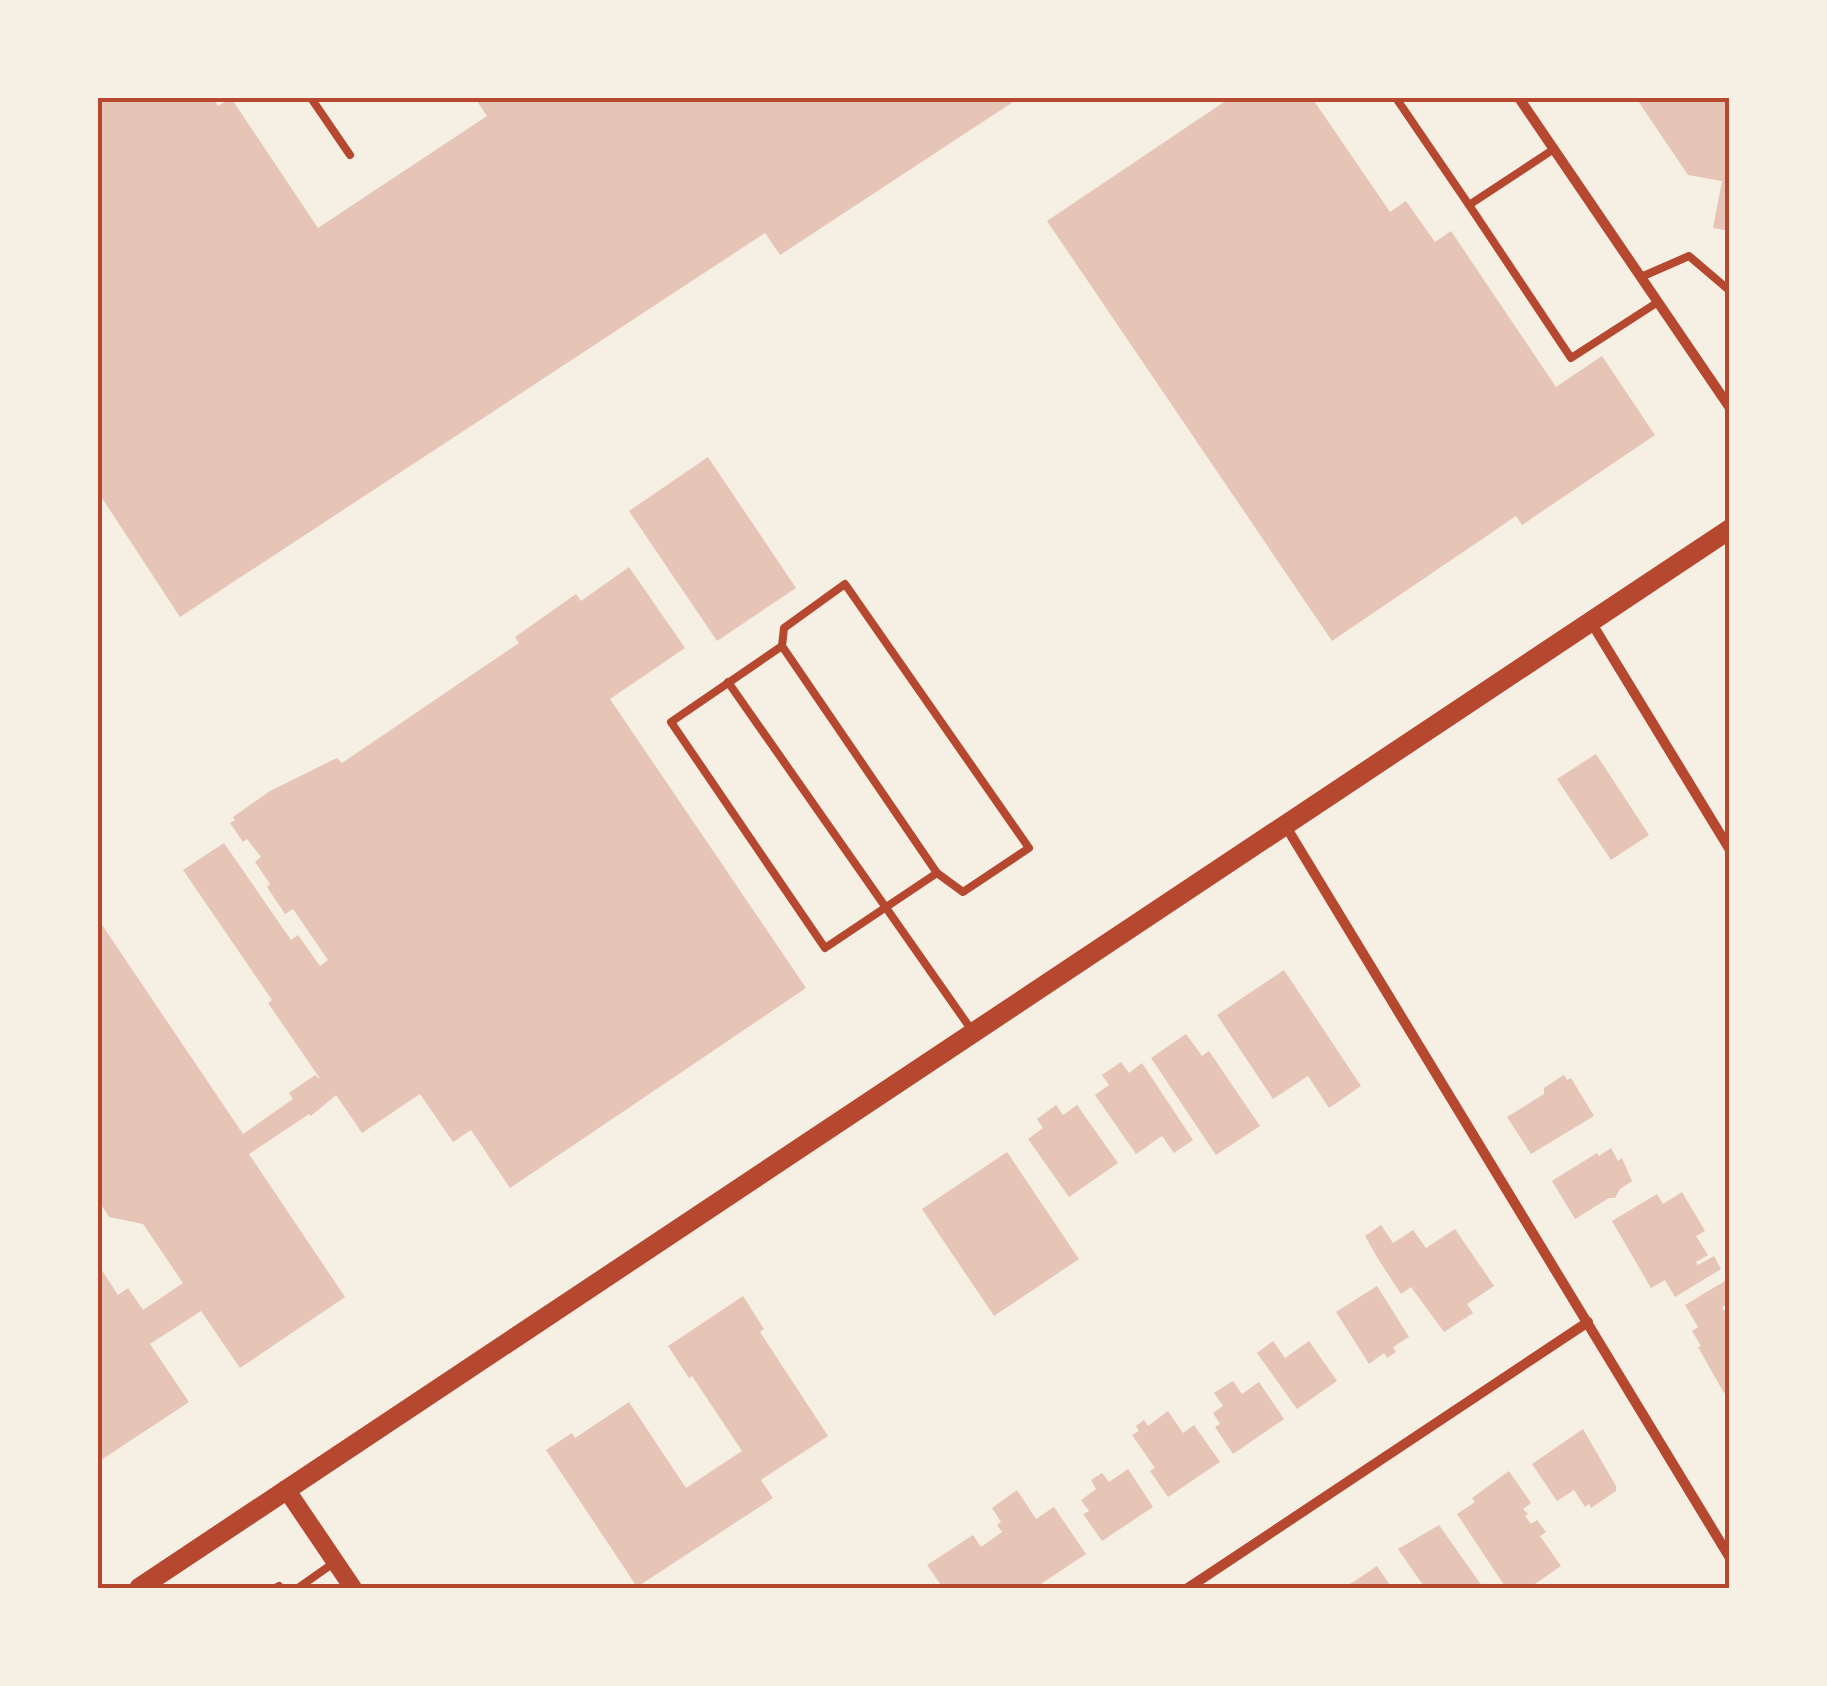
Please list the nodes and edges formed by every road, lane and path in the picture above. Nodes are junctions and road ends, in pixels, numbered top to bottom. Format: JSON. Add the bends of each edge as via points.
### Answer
{"nodes":[{"id":1,"x":311,"y":98,"type":"edge"},
{"id":2,"x":1396,"y":98,"type":"edge"},
{"id":3,"x":1520,"y":98,"type":"edge"},
{"id":4,"x":1554,"y":149,"type":"junction"},
{"id":5,"x":350,"y":155,"type":"dead end"},
{"id":6,"x":1469,"y":205,"type":"junction"},
{"id":7,"x":1641,"y":277,"type":"junction"},
{"id":8,"x":1730,"y":291,"type":"edge"},
{"id":9,"x":1658,"y":302,"type":"junction"},
{"id":10,"x":1730,"y":408,"type":"edge"},
{"id":11,"x":1730,"y":529,"type":"edge"},
{"id":12,"x":1591,"y":621,"type":"junction"},
{"id":13,"x":782,"y":646,"type":"junction"},
{"id":14,"x":728,"y":682,"type":"junction"},
{"id":15,"x":1284,"y":824,"type":"junction"},
{"id":16,"x":1730,"y":850,"type":"edge"},
{"id":17,"x":937,"y":873,"type":"junction"},
{"id":18,"x":886,"y":907,"type":"junction"},
{"id":19,"x":972,"y":1032,"type":"junction"},
{"id":20,"x":1588,"y":1322,"type":"junction"},
{"id":21,"x":286,"y":1489,"type":"junction"},
{"id":22,"x":1730,"y":1558,"type":"edge"},
{"id":23,"x":336,"y":1562,"type":"junction"},
{"id":24,"x":139,"y":1588,"type":"edge"},
{"id":25,"x":298,"y":1588,"type":"edge"},
{"id":26,"x":353,"y":1588,"type":"edge"},
{"id":27,"x":1188,"y":1588,"type":"edge"}],
"edges":[{"from":1,"to":5,"type":"lane"},
{"from":2,"to":6,"type":"lane"},
{"from":3,"to":4,"type":"street"},
{"from":4,"to":6,"type":"lane"},
{"from":4,"to":7,"type":"street"},
{"from":6,"to":9,"type":"lane","via":[[1571,358]]},
{"from":7,"to":8,"type":"lane","via":[[1689,256]]},
{"from":7,"to":9,"type":"street"},
{"from":9,"to":10,"type":"street"},
{"from":11,"to":12,"type":"main road"},
{"from":12,"to":15,"type":"main road"},
{"from":12,"to":16,"type":"street"},
{"from":13,"to":14,"type":"lane"},
{"from":13,"to":17,"type":"lane"},
{"from":13,"to":17,"type":"lane","via":[[784,628],[845,584],[1029,848],[964,892]]},
{"from":14,"to":18,"type":"lane"},
{"from":14,"to":18,"type":"lane","via":[[671,722],[825,948]]},
{"from":15,"to":19,"type":"main road"},
{"from":15,"to":20,"type":"street"},
{"from":17,"to":18,"type":"lane"},
{"from":18,"to":19,"type":"lane"},
{"from":19,"to":21,"type":"main road"},
{"from":20,"to":22,"type":"street"},
{"from":20,"to":27,"type":"street"},
{"from":21,"to":23,"type":"street"},
{"from":21,"to":24,"type":"main road"},
{"from":23,"to":25,"type":"lane"},
{"from":23,"to":26,"type":"street"}]}
